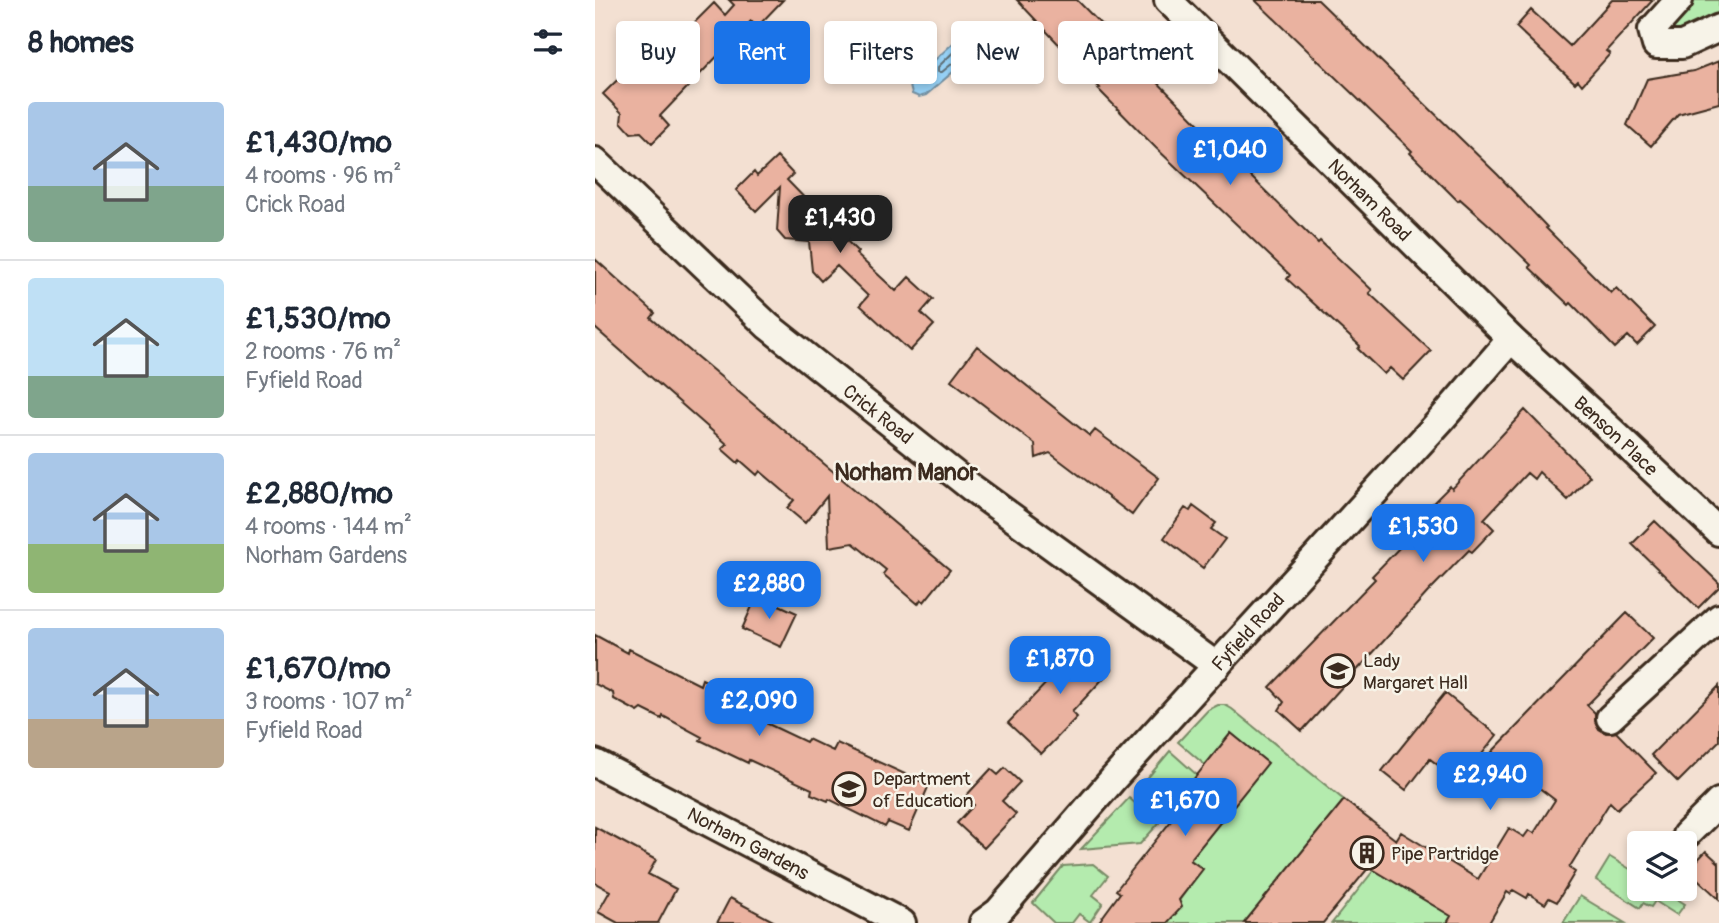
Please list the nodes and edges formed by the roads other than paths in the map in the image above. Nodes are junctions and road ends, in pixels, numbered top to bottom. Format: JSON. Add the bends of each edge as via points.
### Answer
{"nodes":[{"id":1,"x":1168,"y":0,"type":"edge"},
{"id":2,"x":1679,"y":0,"type":"edge"},
{"id":3,"x":1719,"y":28,"type":"edge"},
{"id":4,"x":595,"y":161,"type":"edge"},
{"id":5,"x":1511,"y":340,"type":"junction"},
{"id":6,"x":1719,"y":532,"type":"edge"},
{"id":7,"x":1719,"y":618,"type":"edge"},
{"id":8,"x":1217,"y":666,"type":"junction"},
{"id":9,"x":1610,"y":718,"type":"dead end"},
{"id":10,"x":595,"y":763,"type":"edge"},
{"id":11,"x":1719,"y":802,"type":"edge"},
{"id":12,"x":1690,"y":831,"type":"edge"},
{"id":13,"x":902,"y":923,"type":"edge"},
{"id":14,"x":983,"y":923,"type":"edge"}],
"edges":[{"from":1,"to":5,"type":"street","name":"Norham Road"},
{"from":2,"to":3,"type":"street","via":[[1652,30],[1656,45],[1682,45]]},
{"from":4,"to":8,"type":"street","name":"Crick Road","via":[[768,326],[972,488]]},
{"from":5,"to":6,"type":"street","name":"Benson Place"},
{"from":5,"to":8,"type":"street","name":"Fyfield Road"},
{"from":7,"to":9,"type":"street"},
{"from":8,"to":14,"type":"street","name":"Fyfield Road","via":[[998,912]]},
{"from":10,"to":13,"type":"street","name":"Norham Gardens"},
{"from":11,"to":12,"type":"street"}]}
